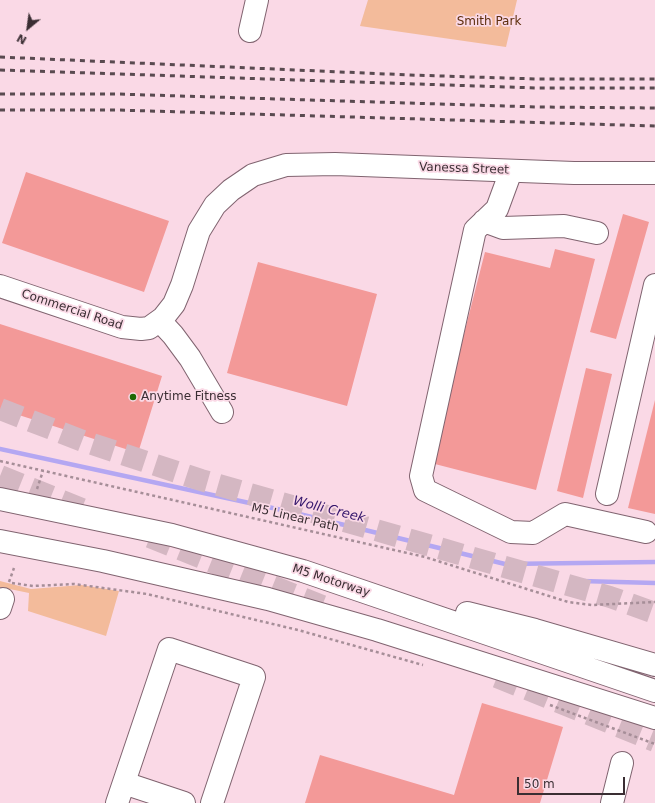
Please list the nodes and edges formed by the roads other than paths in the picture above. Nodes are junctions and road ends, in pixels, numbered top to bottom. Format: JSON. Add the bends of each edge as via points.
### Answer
{"nodes":[{"id":1,"x":255,"y":0,"type":"edge"},
{"id":2,"x":250,"y":31,"type":"dead end"},
{"id":3,"x":273,"y":168,"type":"joint"},
{"id":4,"x":511,"y":171,"type":"junction"},
{"id":5,"x":655,"y":173,"type":"edge"},
{"id":6,"x":484,"y":221,"type":"junction"},
{"id":7,"x":597,"y":233,"type":"dead end"},
{"id":8,"x":655,"y":285,"type":"edge"},
{"id":9,"x":0,"y":286,"type":"edge"},
{"id":10,"x":160,"y":321,"type":"junction"},
{"id":11,"x":222,"y":412,"type":"dead end"},
{"id":12,"x":607,"y":494,"type":"dead end"},
{"id":13,"x":0,"y":499,"type":"edge"},
{"id":14,"x":646,"y":532,"type":"dead end"},
{"id":15,"x":0,"y":541,"type":"edge"},
{"id":16,"x":303,"y":571,"type":"junction"},
{"id":17,"x":655,"y":665,"type":"edge"},
{"id":18,"x":510,"y":673,"type":"junction"},
{"id":19,"x":655,"y":691,"type":"edge"},
{"id":20,"x":655,"y":718,"type":"edge"},
{"id":21,"x":655,"y":726,"type":"edge"},
{"id":22,"x":622,"y":764,"type":"dead end"},
{"id":23,"x":121,"y":793,"type":"edge"},
{"id":24,"x":184,"y":803,"type":"edge"},
{"id":25,"x":212,"y":803,"type":"edge"},
{"id":26,"x":612,"y":803,"type":"edge"}],
"edges":[{"from":1,"to":2,"type":"main road"},
{"from":3,"to":4,"type":"main road","name":"Vanessa Street","via":[[311,163]]},
{"from":3,"to":10,"type":"main road","name":"Commercial Road","via":[[254,175],[231,190],[215,205],[199,231],[178,295],[169,312]]},
{"from":4,"to":5,"type":"main road","name":"Vanessa Street"},
{"from":4,"to":6,"type":"main road","via":[[497,209]]},
{"from":6,"to":7,"type":"main road","via":[[503,228],[564,226]]},
{"from":6,"to":14,"type":"main road","via":[[475,230],[420,476],[426,490],[511,532],[533,533],[565,514]]},
{"from":8,"to":12,"type":"main road"},
{"from":9,"to":10,"type":"main road","name":"Commercial Road","via":[[132,329],[149,328]]},
{"from":10,"to":11,"type":"main road","via":[[174,334]]},
{"from":13,"to":16,"type":"main road","name":"M5 Motorway","via":[[172,534]]},
{"from":15,"to":18,"type":"main road","via":[[103,561],[268,599],[377,630]]},
{"from":16,"to":17,"type":"main road","via":[[536,630]]},
{"from":16,"to":19,"type":"main road","name":"M5 Motorway"},
{"from":18,"to":20,"type":"main road"},
{"from":18,"to":21,"type":"main road"},
{"from":22,"to":26,"type":"main road"},
{"from":23,"to":24,"type":"main road"},
{"from":23,"to":25,"type":"main road","via":[[169,649],[254,677]]}]}
